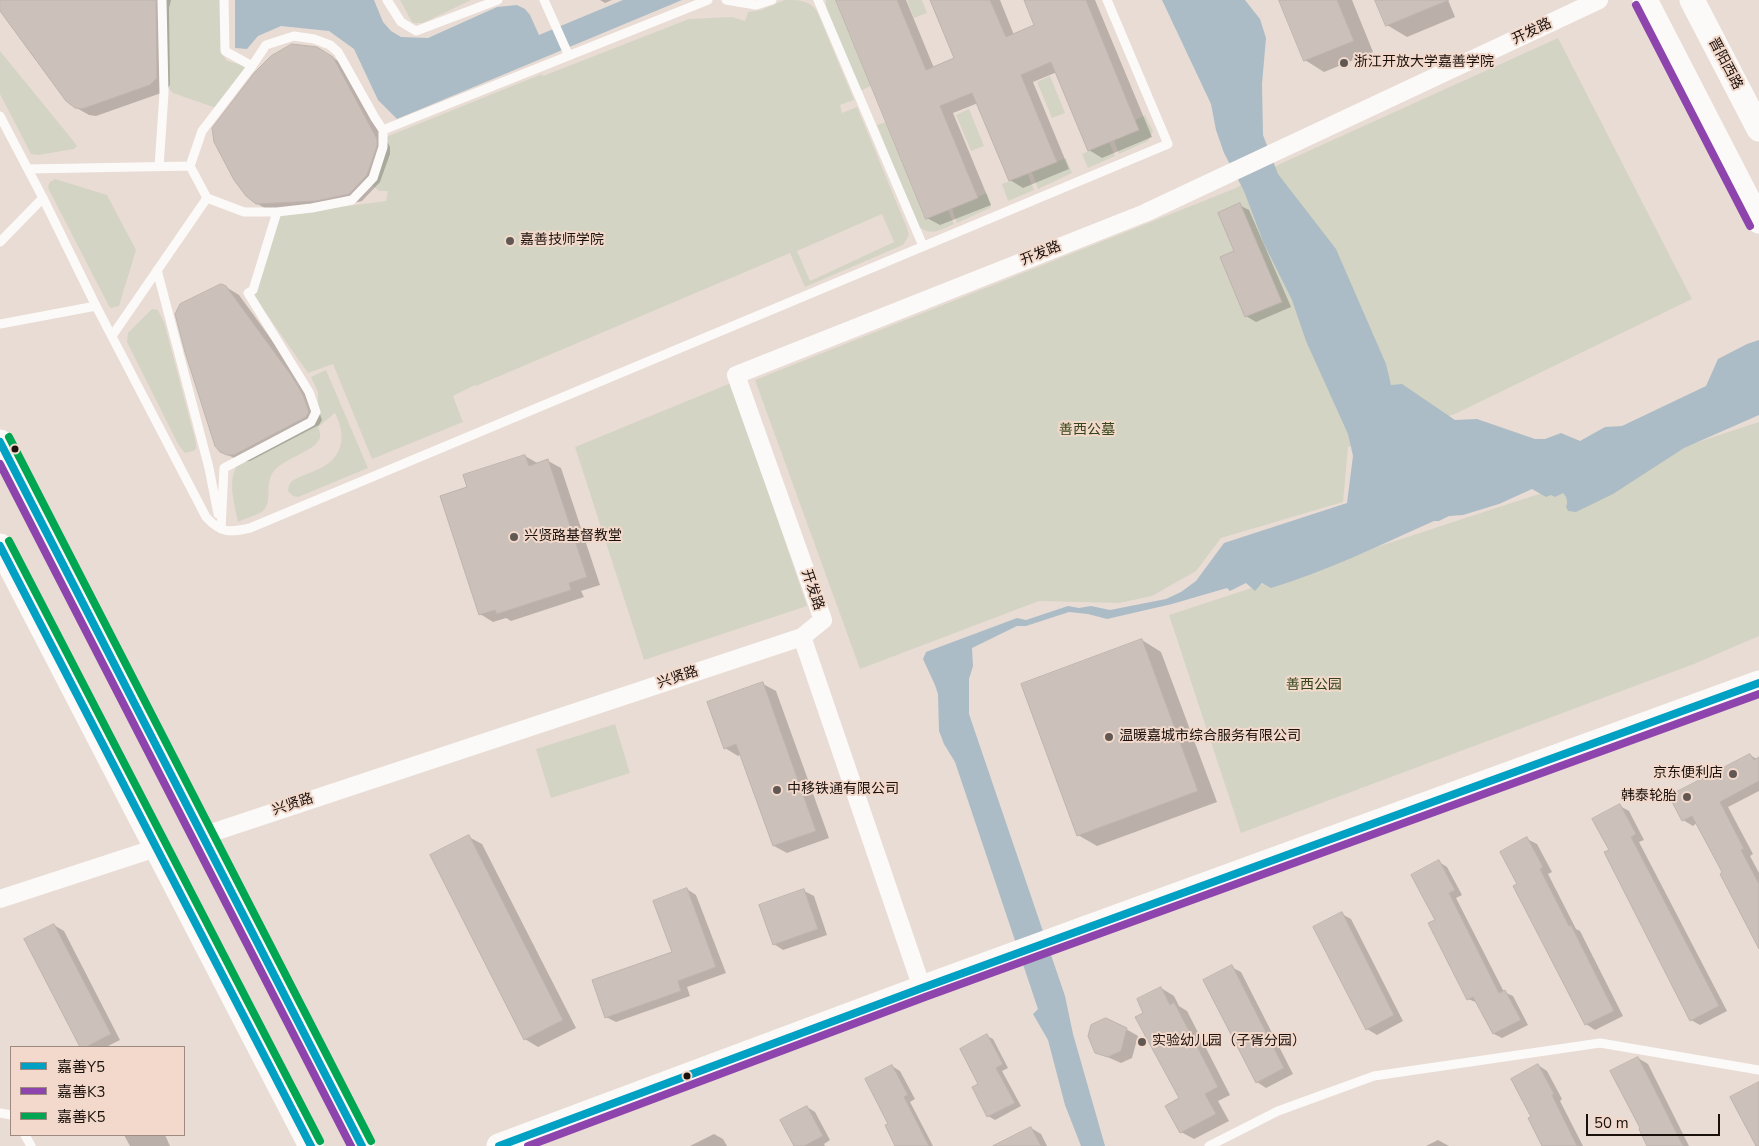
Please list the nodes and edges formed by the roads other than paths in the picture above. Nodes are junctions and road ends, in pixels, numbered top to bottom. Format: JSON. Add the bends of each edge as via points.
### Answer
{"nodes":[{"id":1,"x":162,"y":0,"type":"edge"},
{"id":2,"x":224,"y":0,"type":"edge"},
{"id":3,"x":387,"y":0,"type":"edge"},
{"id":4,"x":498,"y":0,"type":"edge"},
{"id":5,"x":544,"y":0,"type":"edge"},
{"id":6,"x":708,"y":0,"type":"edge"},
{"id":7,"x":726,"y":0,"type":"edge"},
{"id":8,"x":772,"y":0,"type":"edge"},
{"id":9,"x":818,"y":0,"type":"edge"},
{"id":10,"x":1107,"y":0,"type":"edge"},
{"id":11,"x":1599,"y":0,"type":"edge"},
{"id":12,"x":1645,"y":0,"type":"edge"},
{"id":13,"x":1692,"y":0,"type":"edge"},
{"id":14,"x":569,"y":56,"type":"junction"},
{"id":15,"x":252,"y":66,"type":"junction"},
{"id":16,"x":0,"y":116,"type":"edge"},
{"id":17,"x":1759,"y":128,"type":"edge"},
{"id":18,"x":383,"y":130,"type":"junction"},
{"id":19,"x":190,"y":166,"type":"junction"},
{"id":20,"x":159,"y":167,"type":"junction"},
{"id":21,"x":28,"y":169,"type":"junction"},
{"id":22,"x":43,"y":198,"type":"junction"},
{"id":23,"x":208,"y":198,"type":"junction"},
{"id":24,"x":277,"y":212,"type":"junction"},
{"id":25,"x":1759,"y":220,"type":"edge"},
{"id":26,"x":0,"y":242,"type":"edge"},
{"id":27,"x":923,"y":246,"type":"junction"},
{"id":28,"x":157,"y":270,"type":"junction"},
{"id":29,"x":96,"y":306,"type":"junction"},
{"id":30,"x":0,"y":324,"type":"edge"},
{"id":31,"x":112,"y":336,"type":"junction"},
{"id":32,"x":0,"y":442,"type":"edge"},
{"id":33,"x":221,"y":529,"type":"junction"},
{"id":34,"x":0,"y":546,"type":"edge"},
{"id":35,"x":802,"y":637,"type":"junction"},
{"id":36,"x":1759,"y":683,"type":"edge"},
{"id":37,"x":202,"y":836,"type":"junction"},
{"id":38,"x":156,"y":848,"type":"junction"},
{"id":39,"x":0,"y":899,"type":"edge"},
{"id":40,"x":922,"y":988,"type":"junction"},
{"id":41,"x":1759,"y":1070,"type":"edge"},
{"id":42,"x":311,"y":1146,"type":"edge"},
{"id":43,"x":362,"y":1146,"type":"edge"},
{"id":44,"x":499,"y":1146,"type":"edge"},
{"id":45,"x":1209,"y":1146,"type":"edge"}],
"edges":[{"from":1,"to":20,"type":"lane","via":[[164,94]]},
{"from":2,"to":15,"type":"lane","via":[[225,51]]},
{"from":3,"to":4,"type":"lane","via":[[401,22],[416,31]]},
{"from":5,"to":14,"type":"lane"},
{"from":6,"to":14,"type":"lane"},
{"from":7,"to":8,"type":"lane","via":[[756,5]]},
{"from":9,"to":27,"type":"lane"},
{"from":10,"to":27,"type":"lane","via":[[1168,144]]},
{"from":11,"to":35,"type":"street","name":"开发路","via":[[1145,213],[736,375],[823,620]]},
{"from":12,"to":25,"type":"main road"},
{"from":13,"to":17,"type":"main road","name":"晋阳西路"},
{"from":14,"to":18,"type":"lane"},
{"from":15,"to":18,"type":"lane","via":[[266,45],[294,36],[330,45],[338,52]]},
{"from":15,"to":19,"type":"lane","via":[[202,131]]},
{"from":16,"to":21,"type":"lane"},
{"from":18,"to":24,"type":"lane","via":[[383,147],[373,178],[352,200]]},
{"from":19,"to":20,"type":"lane"},
{"from":19,"to":23,"type":"lane"},
{"from":20,"to":21,"type":"lane"},
{"from":21,"to":22,"type":"lane"},
{"from":22,"to":26,"type":"lane"},
{"from":22,"to":29,"type":"lane"},
{"from":23,"to":24,"type":"lane","via":[[244,212]]},
{"from":23,"to":28,"type":"lane"},
{"from":24,"to":33,"type":"lane","via":[[253,290],[248,293],[309,392],[316,412],[311,422],[224,468]]},
{"from":27,"to":33,"type":"lane","via":[[250,528],[237,531]]},
{"from":28,"to":31,"type":"lane"},
{"from":28,"to":33,"type":"lane","via":[[210,468]]},
{"from":29,"to":30,"type":"lane"},
{"from":29,"to":31,"type":"lane"},
{"from":31,"to":33,"type":"lane","via":[[196,501],[206,517]]},
{"from":32,"to":37,"type":"main road"},
{"from":34,"to":38,"type":"main road"},
{"from":35,"to":37,"type":"street","name":"兴贤路"},
{"from":35,"to":40,"type":"street"},
{"from":36,"to":40,"type":"main road"},
{"from":37,"to":43,"type":"main road"},
{"from":38,"to":39,"type":"street"},
{"from":38,"to":42,"type":"main road"},
{"from":40,"to":44,"type":"main road"},
{"from":41,"to":45,"type":"lane","via":[[1600,1043],[1374,1076],[1278,1111]]}]}
